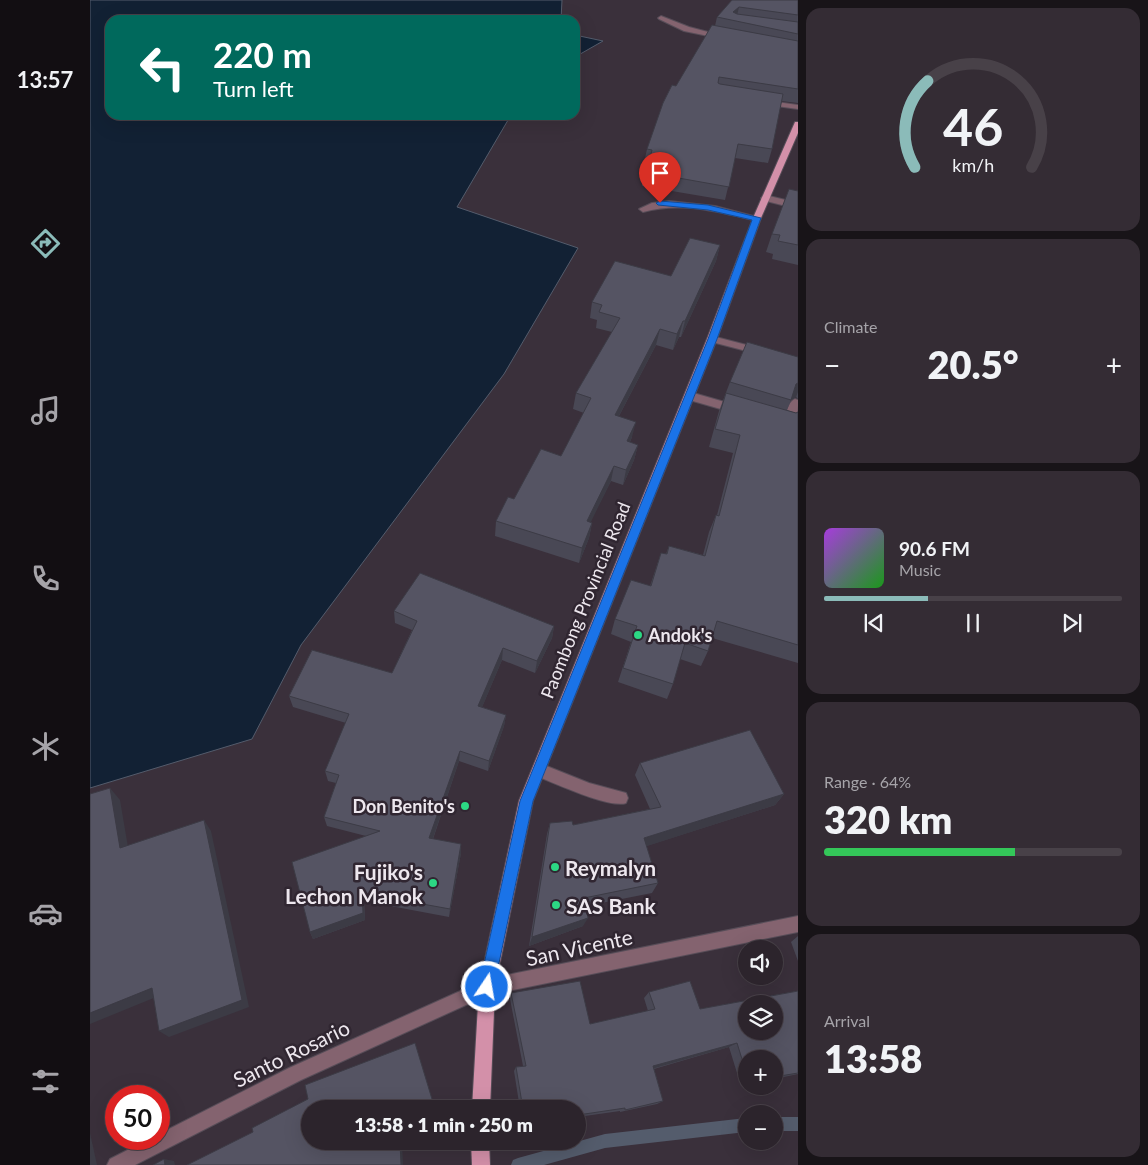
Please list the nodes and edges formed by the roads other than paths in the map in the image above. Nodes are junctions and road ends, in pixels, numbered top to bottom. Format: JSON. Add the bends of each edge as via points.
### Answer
{"nodes":[{"id":1,"x":660,"y":18,"type":"dead end"},
{"id":2,"x":729,"y":39,"type":"edge"},
{"id":3,"x":758,"y":101,"type":"edge"},
{"id":4,"x":798,"y":107,"type":"edge"},
{"id":5,"x":798,"y":124,"type":"edge"},
{"id":6,"x":766,"y":198,"type":"junction"},
{"id":7,"x":798,"y":206,"type":"edge"},
{"id":8,"x":643,"y":208,"type":"dead end"},
{"id":9,"x":757,"y":218,"type":"junction"},
{"id":10,"x":712,"y":339,"type":"junction"},
{"id":11,"x":769,"y":354,"type":"edge"},
{"id":12,"x":690,"y":396,"type":"junction"},
{"id":13,"x":795,"y":403,"type":"edge"},
{"id":14,"x":753,"y":414,"type":"edge"},
{"id":15,"x":771,"y":420,"type":"edge"},
{"id":16,"x":794,"y":427,"type":"edge"},
{"id":17,"x":539,"y":770,"type":"junction"},
{"id":18,"x":621,"y":798,"type":"dead end"},
{"id":19,"x":798,"y":924,"type":"edge"},
{"id":20,"x":487,"y":987,"type":"junction"},
{"id":21,"x":481,"y":1100,"type":"edge"},
{"id":22,"x":480,"y":1150,"type":"edge"},
{"id":23,"x":116,"y":1165,"type":"edge"},
{"id":24,"x":481,"y":1165,"type":"edge"}],
"edges":[{"from":1,"to":2,"type":"street","via":[[687,29]]},
{"from":3,"to":4,"type":"street"},
{"from":5,"to":6,"type":"main road","name":"Paombong Provincial Road"},
{"from":6,"to":7,"type":"street"},
{"from":6,"to":9,"type":"main road","name":"Paombong Provincial Road"},
{"from":8,"to":9,"type":"street","via":[[660,203],[681,204]]},
{"from":9,"to":10,"type":"main road","name":"Paombong Provincial Road"},
{"from":10,"to":11,"type":"street"},
{"from":10,"to":12,"type":"main road","name":"Paombong Provincial Road"},
{"from":12,"to":14,"type":"street"},
{"from":12,"to":17,"type":"main road","name":"Paombong Provincial Road"},
{"from":13,"to":16,"type":"street"},
{"from":15,"to":16,"type":"street"},
{"from":17,"to":18,"type":"street","via":[[589,790]]},
{"from":17,"to":20,"type":"main road","name":"Paombong Provincial Road","via":[[526,801]]},
{"from":19,"to":20,"type":"street","name":"San Vicente"},
{"from":20,"to":21,"type":"main road","name":"Paombong Provincial Road"},
{"from":20,"to":23,"type":"street","name":"Santo Rosario","via":[[295,1074]]},
{"from":22,"to":24,"type":"main road"}]}
